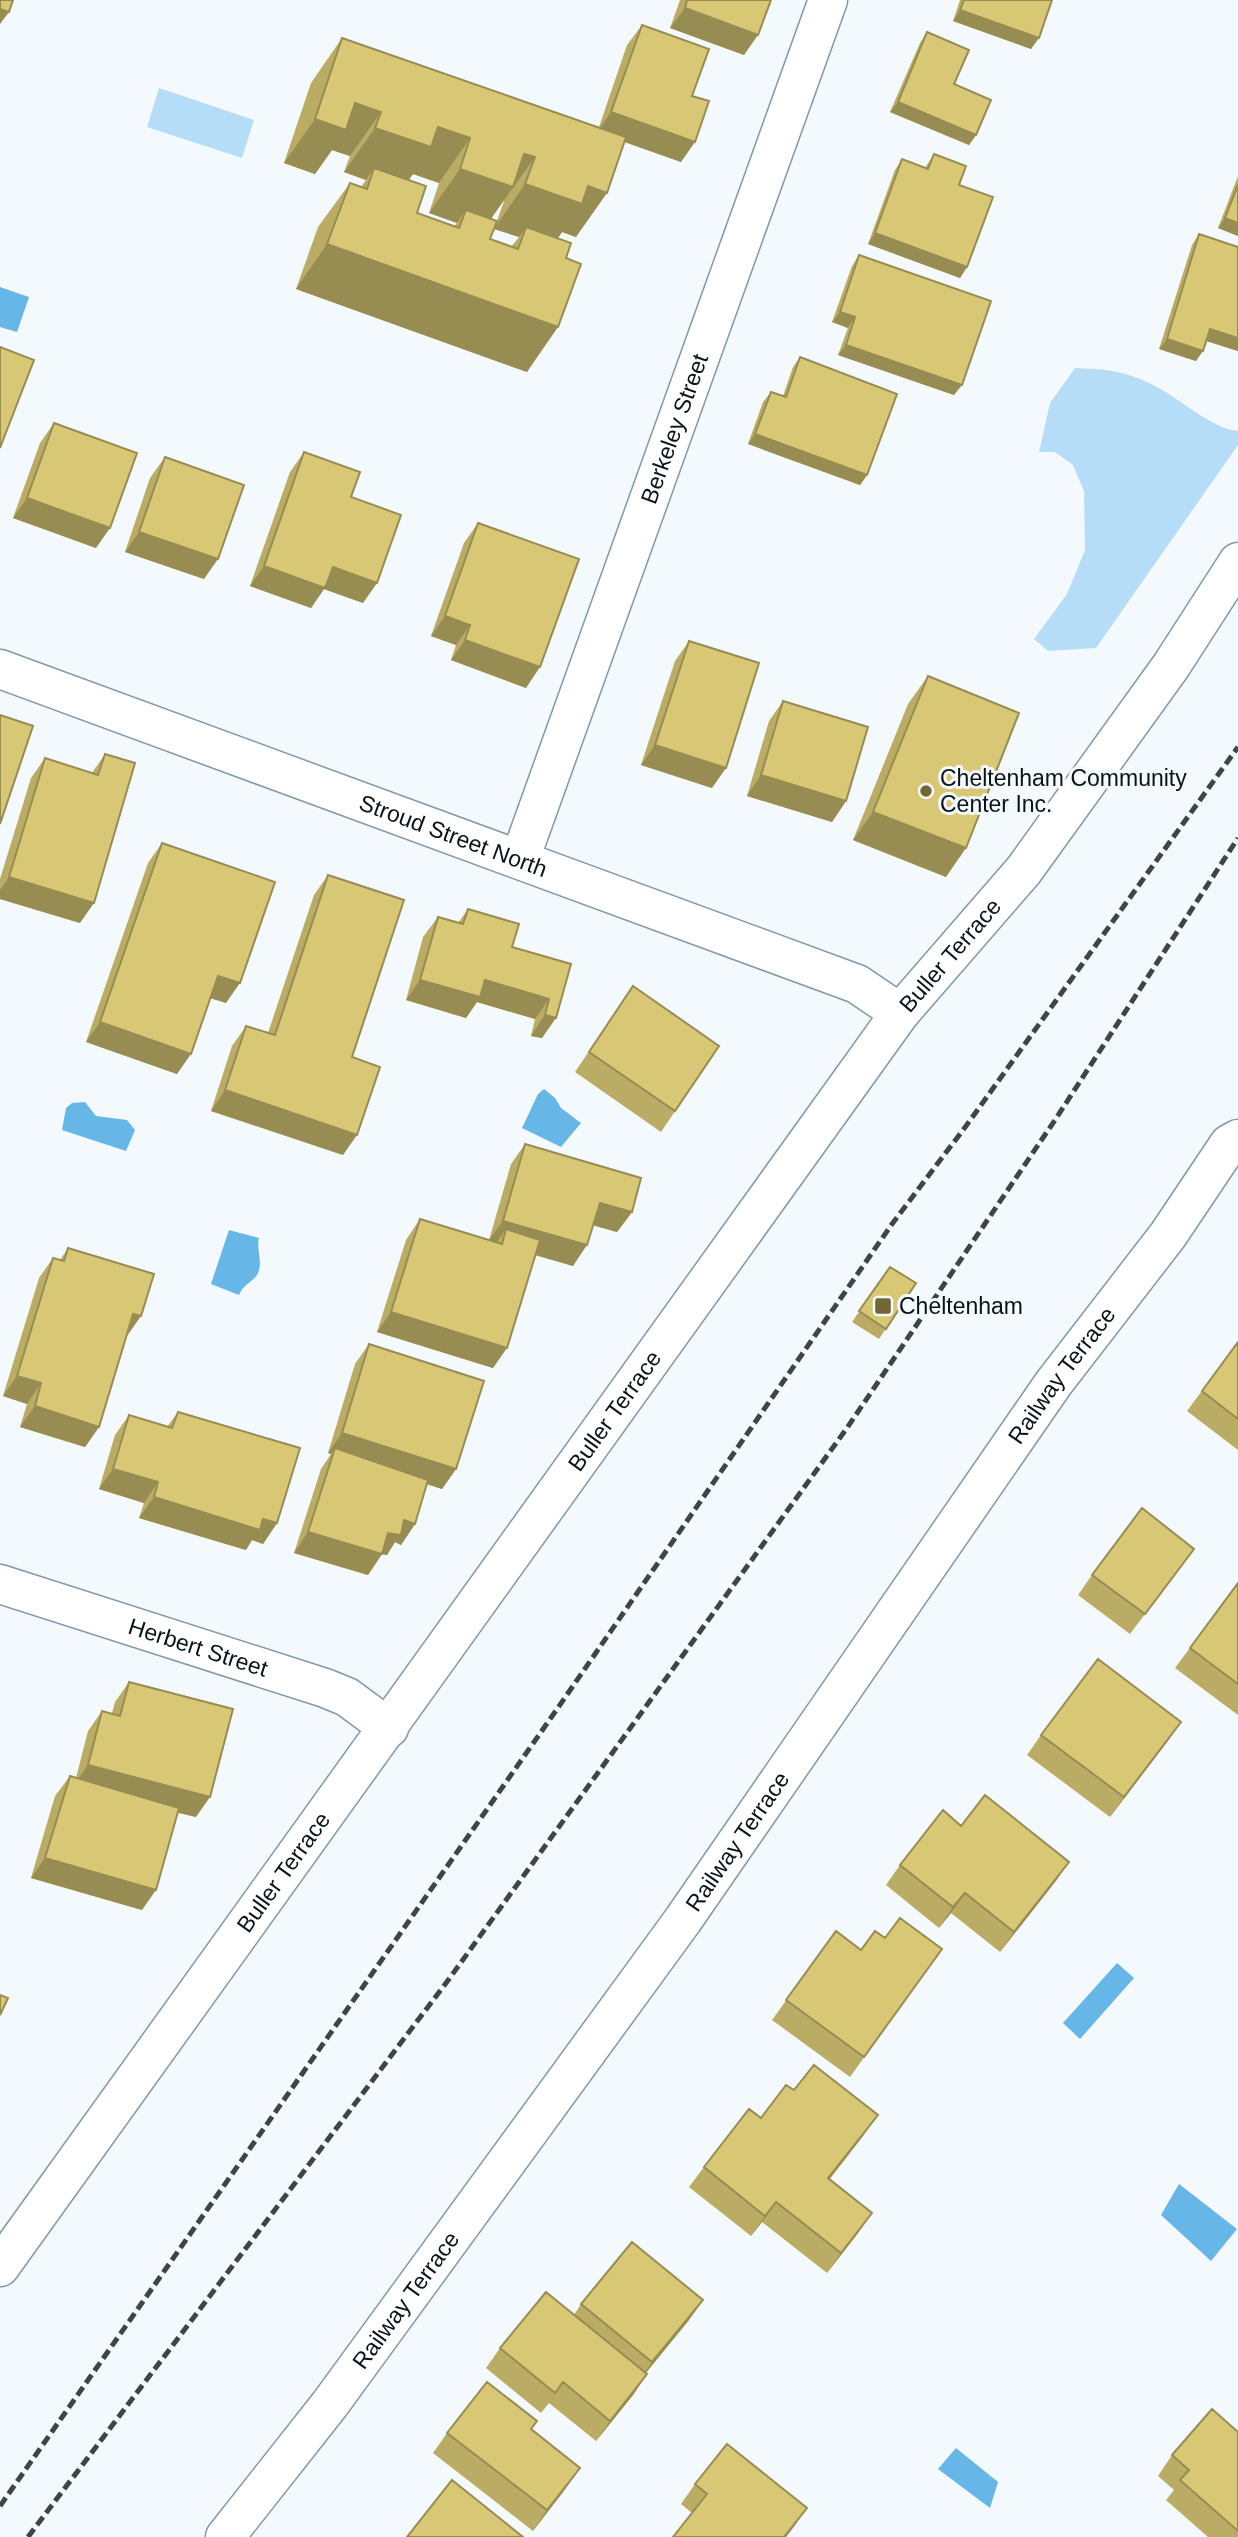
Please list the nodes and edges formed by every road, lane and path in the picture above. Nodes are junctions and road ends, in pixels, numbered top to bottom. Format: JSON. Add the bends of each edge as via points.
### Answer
{"nodes":[{"id":1,"x":828,"y":0,"type":"edge"},
{"id":2,"x":1238,"y":562,"type":"edge"},
{"id":3,"x":0,"y":669,"type":"edge"},
{"id":4,"x":520,"y":859,"type":"junction"},
{"id":5,"x":900,"y":1013,"type":"junction"},
{"id":6,"x":1238,"y":1139,"type":"edge"},
{"id":7,"x":0,"y":1584,"type":"edge"},
{"id":8,"x":389,"y":1728,"type":"junction"},
{"id":9,"x":0,"y":2267,"type":"edge"},
{"id":10,"x":225,"y":2537,"type":"edge"}],
"edges":[{"from":1,"to":4,"type":"street","name":"Berkeley Street"},
{"from":2,"to":5,"type":"street","name":"Buller Terrace","via":[[1171,666],[1024,870]]},
{"from":3,"to":4,"type":"street","name":"Stroud Street North"},
{"from":4,"to":5,"type":"street","name":"Stroud Street North","via":[[857,984]]},
{"from":5,"to":8,"type":"street","name":"Buller Terrace"},
{"from":6,"to":10,"type":"street","name":"Railway Terrace","via":[[1229,1144],[1168,1235],[1053,1384],[675,1931],[330,2404]]},
{"from":7,"to":8,"type":"street","name":"Herbert Street","via":[[325,1688],[347,1697]]},
{"from":8,"to":9,"type":"street","name":"Buller Terrace"}]}
